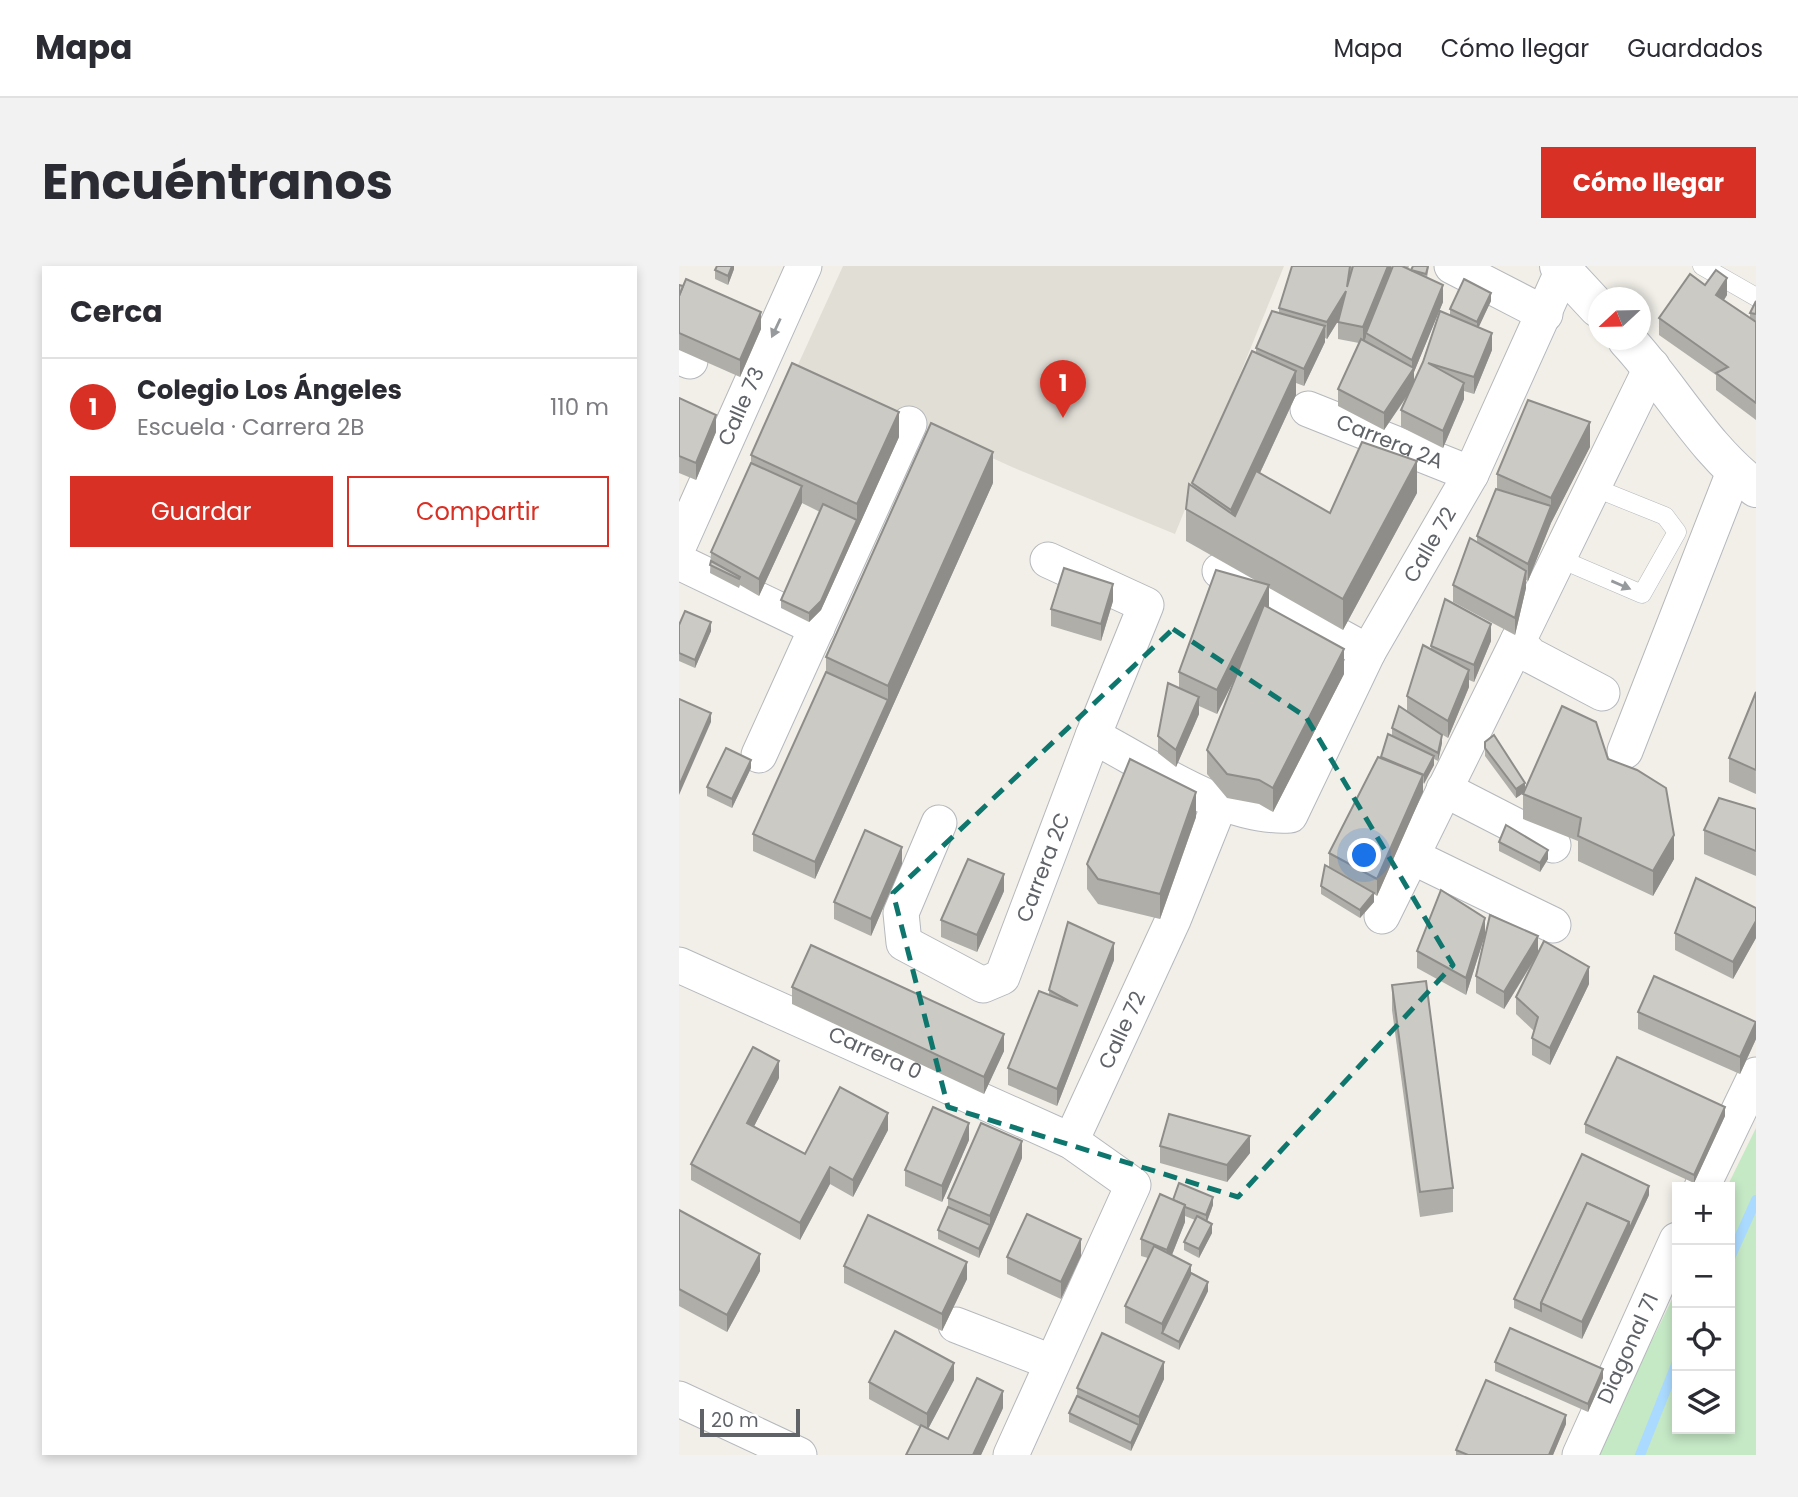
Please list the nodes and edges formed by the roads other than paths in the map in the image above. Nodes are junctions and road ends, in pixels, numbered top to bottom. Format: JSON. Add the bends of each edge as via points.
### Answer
{"nodes":[{"id":1,"x":804,"y":266,"type":"edge"},
{"id":2,"x":1453,"y":266,"type":"edge"},
{"id":3,"x":1702,"y":266,"type":"edge"},
{"id":4,"x":1561,"y":268,"type":"edge"},
{"id":5,"x":1756,"y":297,"type":"edge"},
{"id":6,"x":1588,"y":298,"type":"edge"},
{"id":7,"x":1545,"y":314,"type":"junction"},
{"id":8,"x":1640,"y":353,"type":"edge"},
{"id":9,"x":1308,"y":409,"type":"dead end"},
{"id":10,"x":909,"y":424,"type":"dead end"},
{"id":11,"x":1471,"y":474,"type":"junction"},
{"id":12,"x":1745,"y":480,"type":"edge"},
{"id":13,"x":1593,"y":486,"type":"junction"},
{"id":14,"x":679,"y":545,"type":"edge"},
{"id":15,"x":1558,"y":558,"type":"junction"},
{"id":16,"x":1048,"y":560,"type":"dead end"},
{"id":17,"x":679,"y":562,"type":"edge"},
{"id":18,"x":1220,"y":571,"type":"edge"},
{"id":19,"x":817,"y":628,"type":"junction"},
{"id":20,"x":1518,"y":640,"type":"junction"},
{"id":21,"x":1368,"y":652,"type":"junction"},
{"id":22,"x":1602,"y":693,"type":"dead end"},
{"id":23,"x":1093,"y":736,"type":"junction"},
{"id":24,"x":1625,"y":751,"type":"dead end"},
{"id":25,"x":759,"y":755,"type":"dead end"},
{"id":26,"x":1444,"y":789,"type":"junction"},
{"id":27,"x":1220,"y":803,"type":"junction"},
{"id":28,"x":939,"y":823,"type":"dead end"},
{"id":29,"x":1553,"y":845,"type":"dead end"},
{"id":30,"x":1412,"y":856,"type":"junction"},
{"id":31,"x":1382,"y":916,"type":"dead end"},
{"id":32,"x":1553,"y":925,"type":"dead end"},
{"id":33,"x":679,"y":965,"type":"edge"},
{"id":34,"x":1756,"y":1075,"type":"edge"},
{"id":35,"x":1071,"y":1141,"type":"junction"},
{"id":36,"x":1704,"y":1182,"type":"edge"},
{"id":37,"x":1675,"y":1245,"type":"edge"},
{"id":38,"x":956,"y":1325,"type":"dead end"},
{"id":39,"x":1051,"y":1362,"type":"junction"},
{"id":40,"x":679,"y":1399,"type":"edge"},
{"id":41,"x":799,"y":1455,"type":"edge"},
{"id":42,"x":1011,"y":1455,"type":"edge"},
{"id":43,"x":1580,"y":1455,"type":"edge"}],
"edges":[{"from":1,"to":14,"type":"street","name":"Calle 73","one_way":true},
{"from":2,"to":7,"type":"street"},
{"from":3,"to":5,"type":"lane"},
{"from":4,"to":6,"type":"street"},
{"from":4,"to":7,"type":"street","name":"Calle 72"},
{"from":7,"to":11,"type":"street","name":"Calle 72"},
{"from":8,"to":12,"type":"street"},
{"from":8,"to":13,"type":"street"},
{"from":9,"to":11,"type":"street","name":"Carrera 2A"},
{"from":10,"to":19,"type":"street"},
{"from":11,"to":21,"type":"street","name":"Calle 72"},
{"from":12,"to":24,"type":"street"},
{"from":13,"to":15,"type":"street"},
{"from":15,"to":13,"type":"lane","one_way":true,"via":[[1642,594],[1677,532],[1665,516]]},
{"from":15,"to":20,"type":"street"},
{"from":16,"to":23,"type":"street","via":[[1146,605]]},
{"from":17,"to":19,"type":"street"},
{"from":18,"to":21,"type":"street"},
{"from":19,"to":25,"type":"street"},
{"from":20,"to":22,"type":"street","via":[[1531,655]]},
{"from":20,"to":26,"type":"street"},
{"from":21,"to":27,"type":"street","name":"Calle 72","via":[[1290,815],[1266,817]]},
{"from":23,"to":27,"type":"street"},
{"from":23,"to":28,"type":"street","name":"Carrera 2C","via":[[1002,977],[983,985],[904,943],[901,913]]},
{"from":26,"to":29,"type":"street"},
{"from":26,"to":30,"type":"street"},
{"from":27,"to":35,"type":"street","name":"Calle 72","via":[[1173,920]]},
{"from":30,"to":31,"type":"street"},
{"from":30,"to":32,"type":"street"},
{"from":33,"to":35,"type":"street","name":"Carrera 0"},
{"from":34,"to":36,"type":"street"},
{"from":35,"to":39,"type":"street","name":"Carrera 0","via":[[1133,1185]]},
{"from":37,"to":43,"type":"street","name":"Diagonal 71"},
{"from":38,"to":39,"type":"street"},
{"from":39,"to":42,"type":"street"},
{"from":40,"to":41,"type":"street"}]}
